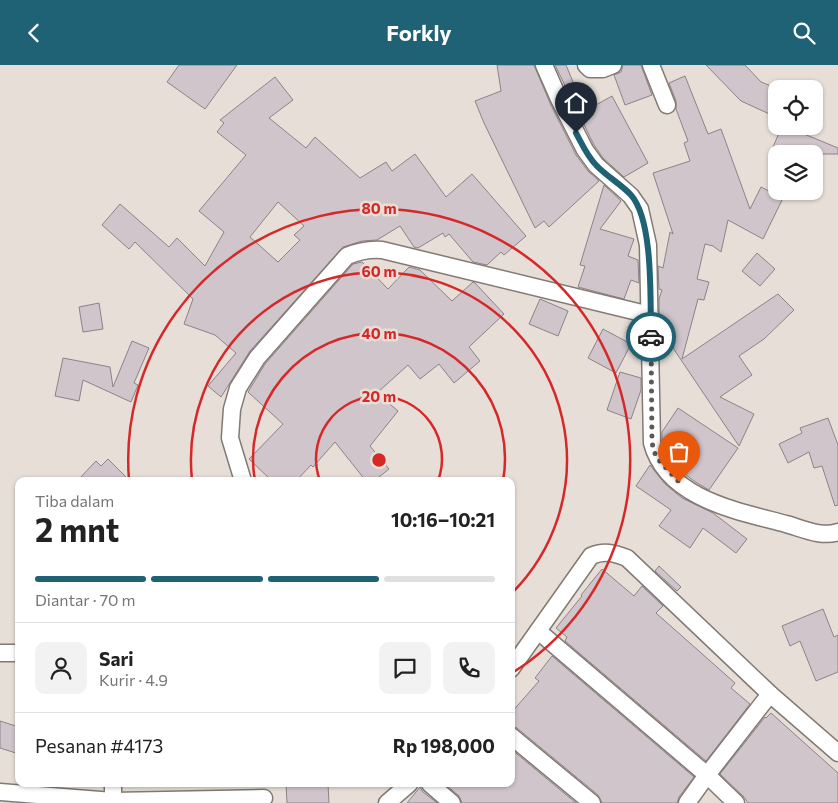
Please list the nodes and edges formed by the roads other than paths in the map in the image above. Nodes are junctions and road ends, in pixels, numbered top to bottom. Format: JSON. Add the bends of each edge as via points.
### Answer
{"nodes":[{"id":1,"x":544,"y":65,"type":"edge"},
{"id":2,"x":586,"y":65,"type":"edge"},
{"id":3,"x":613,"y":65,"type":"edge"},
{"id":4,"x":650,"y":65,"type":"edge"},
{"id":5,"x":666,"y":105,"type":"dead end"},
{"id":6,"x":650,"y":315,"type":"junction"},
{"id":7,"x":242,"y":477,"type":"edge"},
{"id":8,"x":838,"y":532,"type":"edge"},
{"id":9,"x":538,"y":631,"type":"junction"},
{"id":10,"x":0,"y":653,"type":"edge"},
{"id":11,"x":15,"y":653,"type":"edge"},
{"id":12,"x":515,"y":663,"type":"edge"},
{"id":13,"x":770,"y":694,"type":"junction"},
{"id":14,"x":515,"y":739,"type":"edge"},
{"id":15,"x":838,"y":753,"type":"edge"},
{"id":16,"x":707,"y":775,"type":"junction"},
{"id":17,"x":113,"y":787,"type":"edge"},
{"id":18,"x":406,"y":787,"type":"edge"},
{"id":19,"x":433,"y":787,"type":"edge"},
{"id":20,"x":0,"y":792,"type":"edge"},
{"id":21,"x":264,"y":795,"type":"edge"},
{"id":22,"x":113,"y":802,"type":"edge"},
{"id":23,"x":387,"y":803,"type":"edge"},
{"id":24,"x":452,"y":803,"type":"edge"},
{"id":25,"x":592,"y":803,"type":"edge"},
{"id":26,"x":687,"y":803,"type":"edge"},
{"id":27,"x":736,"y":803,"type":"edge"}],
"edges":[{"from":1,"to":6,"type":"street","via":[[585,150],[640,209],[648,245]]},
{"from":2,"to":3,"type":"street","via":[[590,69]]},
{"from":4,"to":5,"type":"street"},
{"from":6,"to":7,"type":"street","via":[[382,250],[360,251],[347,256],[257,358],[238,388],[232,409],[230,438]]},
{"from":6,"to":8,"type":"street","via":[[652,443],[656,457],[670,474],[688,489],[720,507],[818,533]]},
{"from":9,"to":12,"type":"street"},
{"from":9,"to":13,"type":"street","via":[[591,557],[600,553],[618,555],[628,558]]},
{"from":9,"to":16,"type":"street"},
{"from":10,"to":11,"type":"street"},
{"from":13,"to":15,"type":"street"},
{"from":13,"to":16,"type":"street"},
{"from":14,"to":25,"type":"street"},
{"from":16,"to":26,"type":"street"},
{"from":16,"to":27,"type":"street"},
{"from":17,"to":22,"type":"street"},
{"from":18,"to":23,"type":"street"},
{"from":19,"to":24,"type":"street"},
{"from":20,"to":22,"type":"street"},
{"from":21,"to":22,"type":"street"}]}
